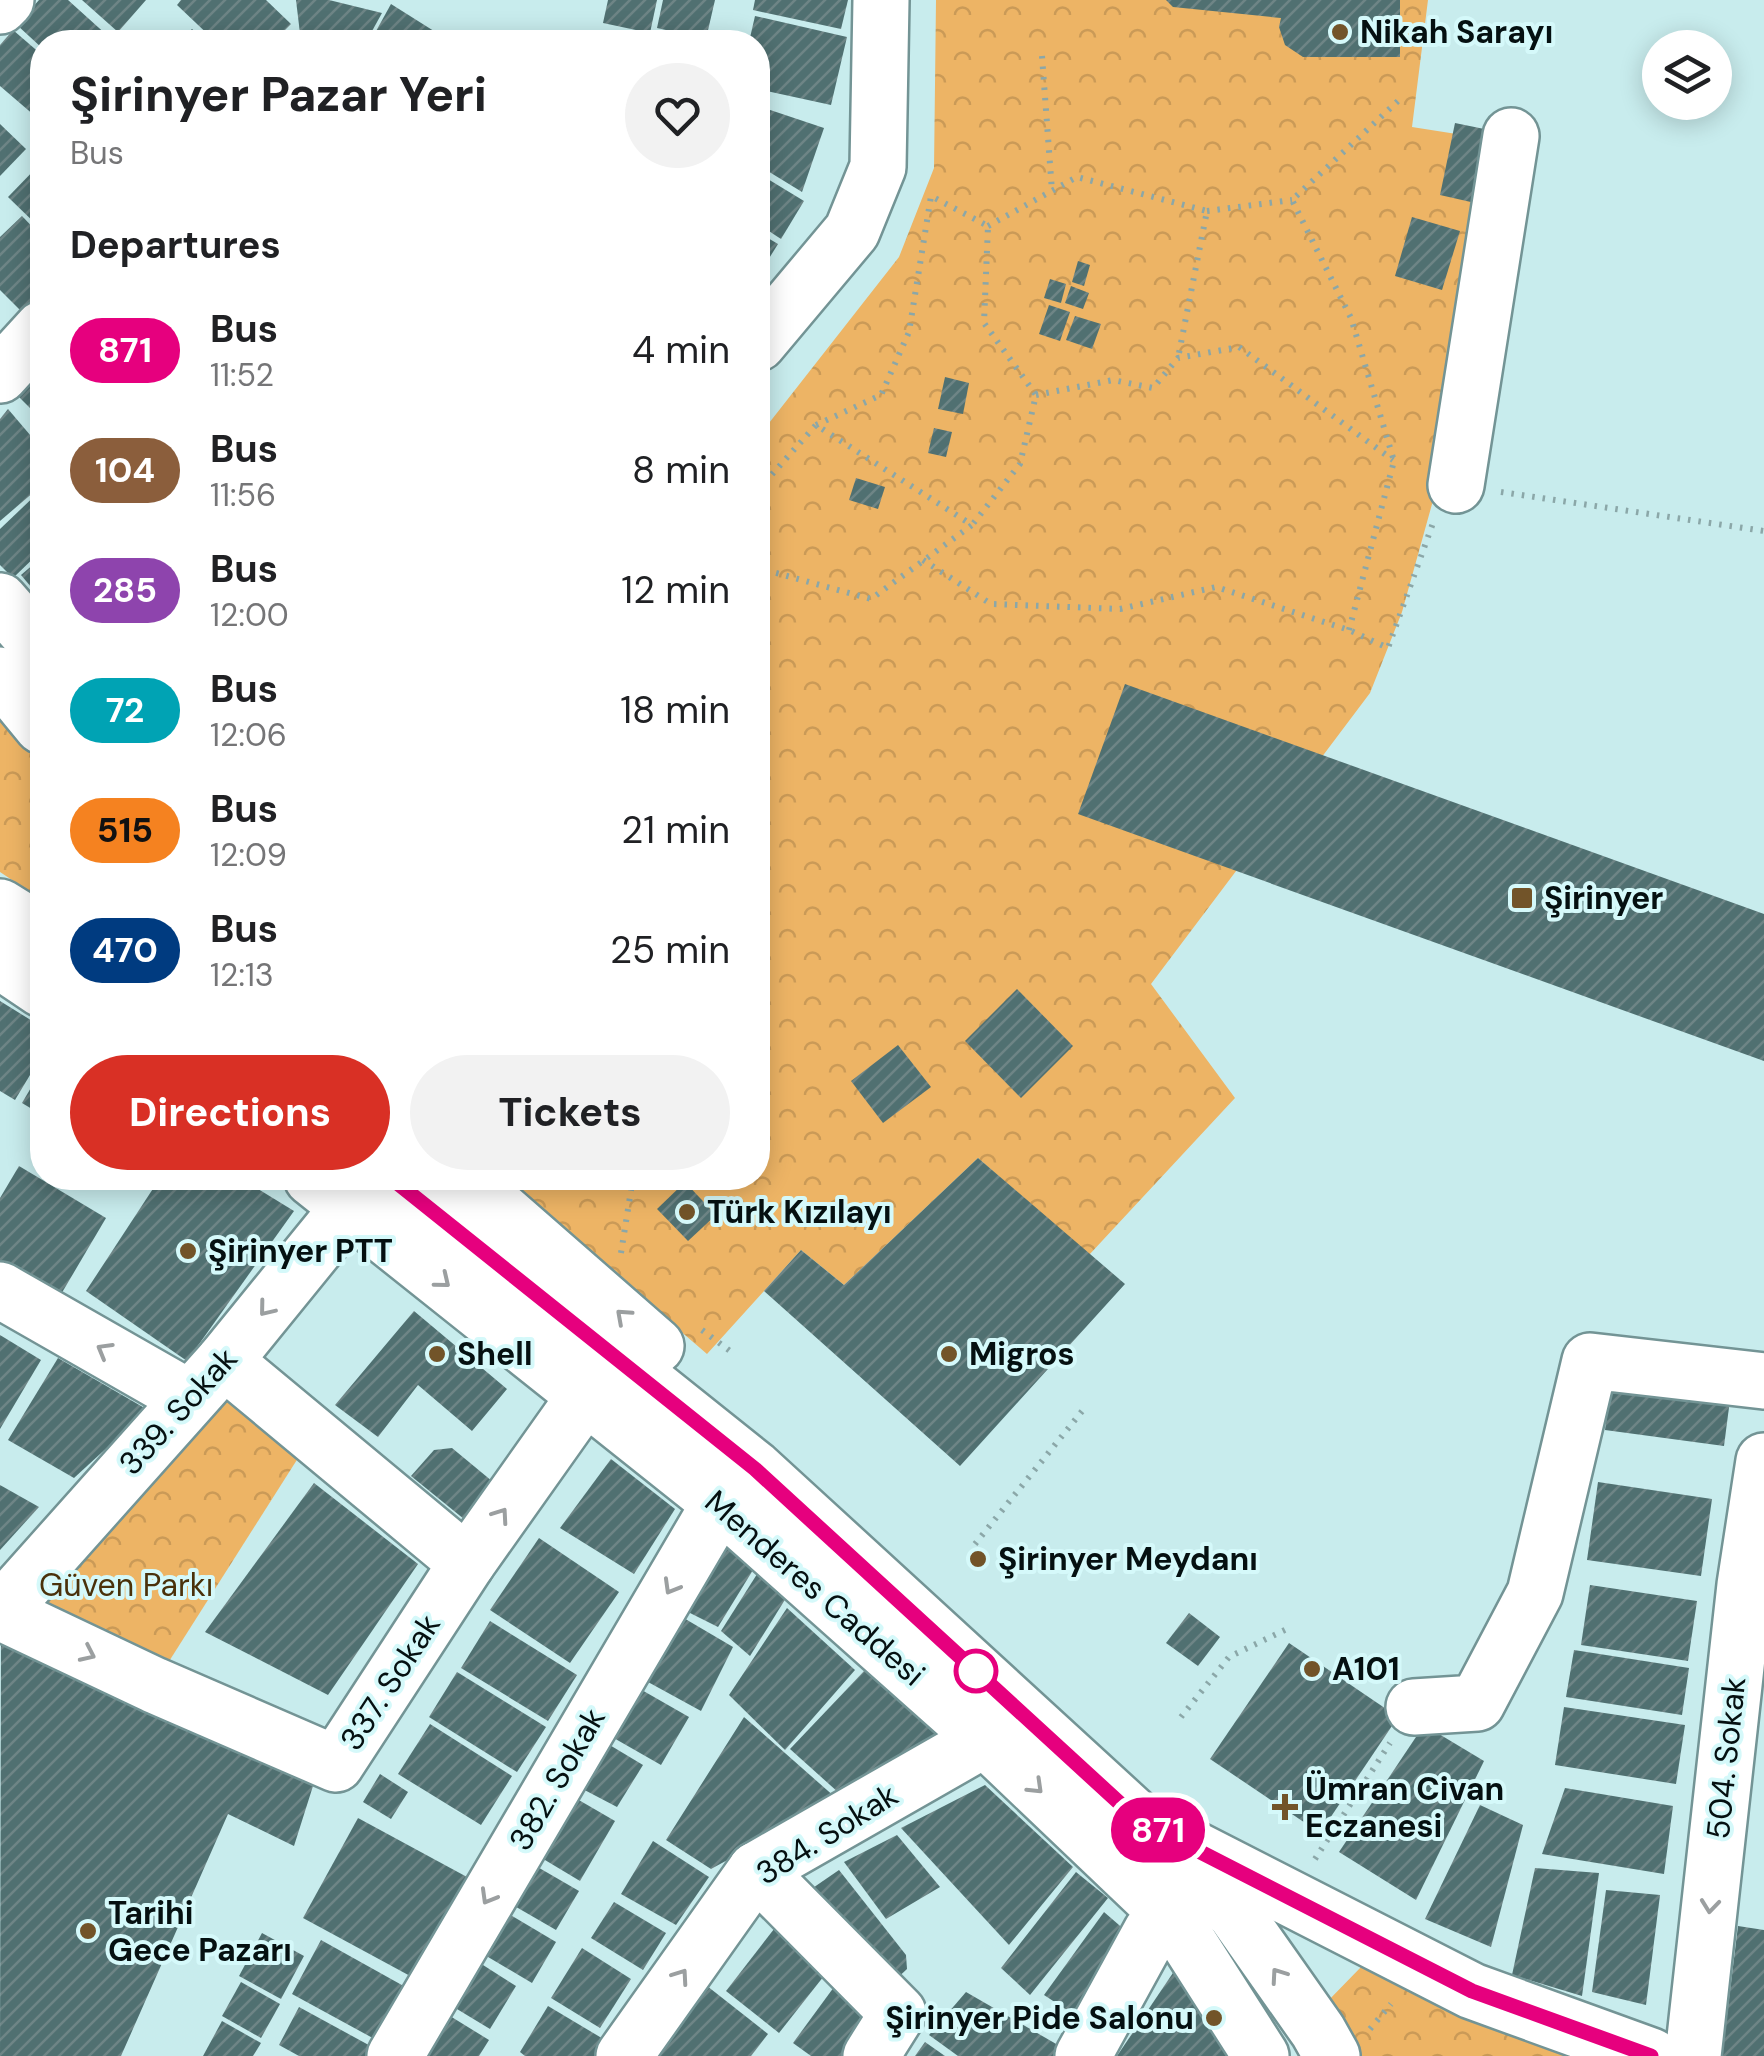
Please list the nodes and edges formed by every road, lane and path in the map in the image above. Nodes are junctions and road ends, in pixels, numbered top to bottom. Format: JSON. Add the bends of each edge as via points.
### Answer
{"nodes":[{"id":1,"x":6,"y":0,"type":"edge"},
{"id":2,"x":881,"y":0,"type":"edge"},
{"id":3,"x":0,"y":6,"type":"edge"},
{"id":4,"x":1042,"y":56,"type":"dead end"},
{"id":5,"x":1399,"y":100,"type":"dead end"},
{"id":6,"x":1511,"y":136,"type":"dead end"},
{"id":7,"x":1052,"y":191,"type":"junction"},
{"id":8,"x":1292,"y":200,"type":"junction"},
{"id":9,"x":1207,"y":210,"type":"junction"},
{"id":10,"x":988,"y":226,"type":"junction"},
{"id":11,"x":770,"y":330,"type":"edge"},
{"id":12,"x":30,"y":342,"type":"edge"},
{"id":13,"x":1178,"y":358,"type":"junction"},
{"id":14,"x":0,"y":375,"type":"edge"},
{"id":15,"x":1036,"y":395,"type":"junction"},
{"id":16,"x":816,"y":425,"type":"junction"},
{"id":17,"x":1394,"y":461,"type":"junction"},
{"id":18,"x":770,"y":477,"type":"edge"},
{"id":19,"x":1456,"y":485,"type":"junction"},
{"id":20,"x":972,"y":525,"type":"junction"},
{"id":21,"x":1764,"y":532,"type":"edge"},
{"id":22,"x":924,"y":560,"type":"junction"},
{"id":23,"x":770,"y":571,"type":"edge"},
{"id":24,"x":0,"y":600,"type":"edge"},
{"id":25,"x":1349,"y":630,"type":"junction"},
{"id":26,"x":20,"y":692,"type":"edge"},
{"id":27,"x":0,"y":907,"type":"edge"},
{"id":28,"x":30,"y":925,"type":"edge"},
{"id":29,"x":0,"y":961,"type":"edge"},
{"id":30,"x":30,"y":981,"type":"edge"},
{"id":31,"x":349,"y":1190,"type":"edge"},
{"id":32,"x":354,"y":1190,"type":"edge"},
{"id":33,"x":355,"y":1190,"type":"edge"},
{"id":34,"x":478,"y":1190,"type":"edge"},
{"id":35,"x":632,"y":1190,"type":"edge"},
{"id":36,"x":620,"y":1259,"type":"dead end"},
{"id":37,"x":0,"y":1290,"type":"edge"},
{"id":38,"x":708,"y":1335,"type":"dead end"},
{"id":39,"x":734,"y":1354,"type":"dead end"},
{"id":40,"x":206,"y":1380,"type":"junction"},
{"id":41,"x":1764,"y":1381,"type":"edge"},
{"id":42,"x":586,"y":1395,"type":"junction"},
{"id":43,"x":1083,"y":1410,"type":"dead end"},
{"id":44,"x":1764,"y":1462,"type":"edge"},
{"id":45,"x":737,"y":1486,"type":"junction"},
{"id":46,"x":975,"y":1544,"type":"dead end"},
{"id":47,"x":467,"y":1563,"type":"junction"},
{"id":48,"x":1754,"y":1586,"type":"edge"},
{"id":49,"x":0,"y":1612,"type":"edge"},
{"id":50,"x":1290,"y":1627,"type":"dead end"},
{"id":51,"x":1414,"y":1707,"type":"joint"},
{"id":52,"x":1181,"y":1717,"type":"dead end"},
{"id":53,"x":986,"y":1738,"type":"junction"},
{"id":54,"x":1138,"y":1820,"type":"junction"},
{"id":55,"x":756,"y":1870,"type":"junction"},
{"id":56,"x":1290,"y":1898,"type":"junction"},
{"id":57,"x":1173,"y":1918,"type":"junction"},
{"id":58,"x":1404,"y":1990,"type":"dead end"},
{"id":59,"x":1348,"y":2045,"type":"edge"},
{"id":60,"x":395,"y":2056,"type":"edge"},
{"id":61,"x":624,"y":2056,"type":"edge"},
{"id":62,"x":872,"y":2056,"type":"edge"},
{"id":63,"x":1083,"y":2056,"type":"edge"},
{"id":64,"x":1261,"y":2056,"type":"edge"},
{"id":65,"x":1651,"y":2056,"type":"edge"},
{"id":66,"x":1693,"y":2056,"type":"edge"}],
"edges":[{"from":1,"to":3,"type":"main road"},
{"from":2,"to":11,"type":"main road","via":[[878,167],[852,231]]},
{"from":4,"to":7,"type":"path"},
{"from":5,"to":8,"type":"path"},
{"from":6,"to":19,"type":"main road"},
{"from":7,"to":9,"type":"path","via":[[1077,177]]},
{"from":7,"to":10,"type":"path"},
{"from":8,"to":9,"type":"path"},
{"from":8,"to":17,"type":"path","via":[[1351,318]]},
{"from":9,"to":13,"type":"path"},
{"from":10,"to":15,"type":"path","via":[[984,322]]},
{"from":10,"to":16,"type":"path","via":[[931,196],[909,332],[882,395]]},
{"from":12,"to":14,"type":"main road"},
{"from":13,"to":15,"type":"path","via":[[1153,388],[1112,380]]},
{"from":13,"to":17,"type":"path","via":[[1239,347]]},
{"from":15,"to":20,"type":"path","via":[[1020,464]]},
{"from":16,"to":18,"type":"path"},
{"from":16,"to":20,"type":"path"},
{"from":17,"to":25,"type":"path"},
{"from":19,"to":21,"type":"path"},
{"from":19,"to":25,"type":"path","via":[[1446,484],[1388,648]]},
{"from":20,"to":22,"type":"path"},
{"from":22,"to":23,"type":"path","via":[[871,599]]},
{"from":22,"to":25,"type":"path","via":[[991,604],[1120,609],[1216,587]]},
{"from":24,"to":26,"type":"main road"},
{"from":27,"to":28,"type":"main road"},
{"from":29,"to":30,"type":"main road"},
{"from":31,"to":40,"type":"main road","name":"339. Sokak","one_way":true},
{"from":32,"to":42,"type":"main road","name":"Menderes Caddesi","one_way":true},
{"from":33,"to":45,"type":"main road","name":"Menderes Caddesi"},
{"from":45,"to":34,"type":"main road","one_way":true,"via":[[680,1366]]},
{"from":35,"to":36,"type":"path"},
{"from":40,"to":37,"type":"main road","one_way":true},
{"from":38,"to":39,"type":"path"},
{"from":40,"to":47,"type":"main road"},
{"from":40,"to":49,"type":"main road","name":"339. Sokak"},
{"from":41,"to":51,"type":"main road","via":[[1590,1361],[1534,1594],[1477,1703]]},
{"from":42,"to":45,"type":"main road","name":"Menderes Caddesi"},
{"from":47,"to":42,"type":"main road","name":"337. Sokak","one_way":true},
{"from":43,"to":46,"type":"path"},
{"from":44,"to":48,"type":"main road","name":"504. Sokak"},
{"from":45,"to":53,"type":"main road","name":"Menderes Caddesi"},
{"from":45,"to":54,"type":"main road","name":"Menderes Caddesi"},
{"from":45,"to":60,"type":"main road","name":"382. Sokak","one_way":true},
{"from":49,"to":47,"type":"main road","name":"337. Sokak","one_way":true,"via":[[336,1764]]},
{"from":48,"to":66,"type":"main road","name":"504. Sokak","one_way":true},
{"from":50,"to":52,"type":"path","via":[[1230,1657]]},
{"from":51,"to":56,"type":"path"},
{"from":53,"to":55,"type":"main road","name":"384. Sokak"},
{"from":53,"to":57,"type":"main road","name":"Menderes Caddesi","one_way":true},
{"from":54,"to":56,"type":"main road"},
{"from":59,"to":54,"type":"main road","name":"Menderes Caddesi","one_way":true,"via":[[1318,2031],[1235,1914]]},
{"from":61,"to":55,"type":"main road","name":"384. Sokak","one_way":true},
{"from":55,"to":62,"type":"main road","via":[[898,2012]]},
{"from":56,"to":65,"type":"main road","via":[[1472,1991]]},
{"from":57,"to":63,"type":"main road","via":[[1151,1932]]},
{"from":57,"to":64,"type":"main road","name":"Menderes Caddesi"},
{"from":58,"to":59,"type":"path"}]}
